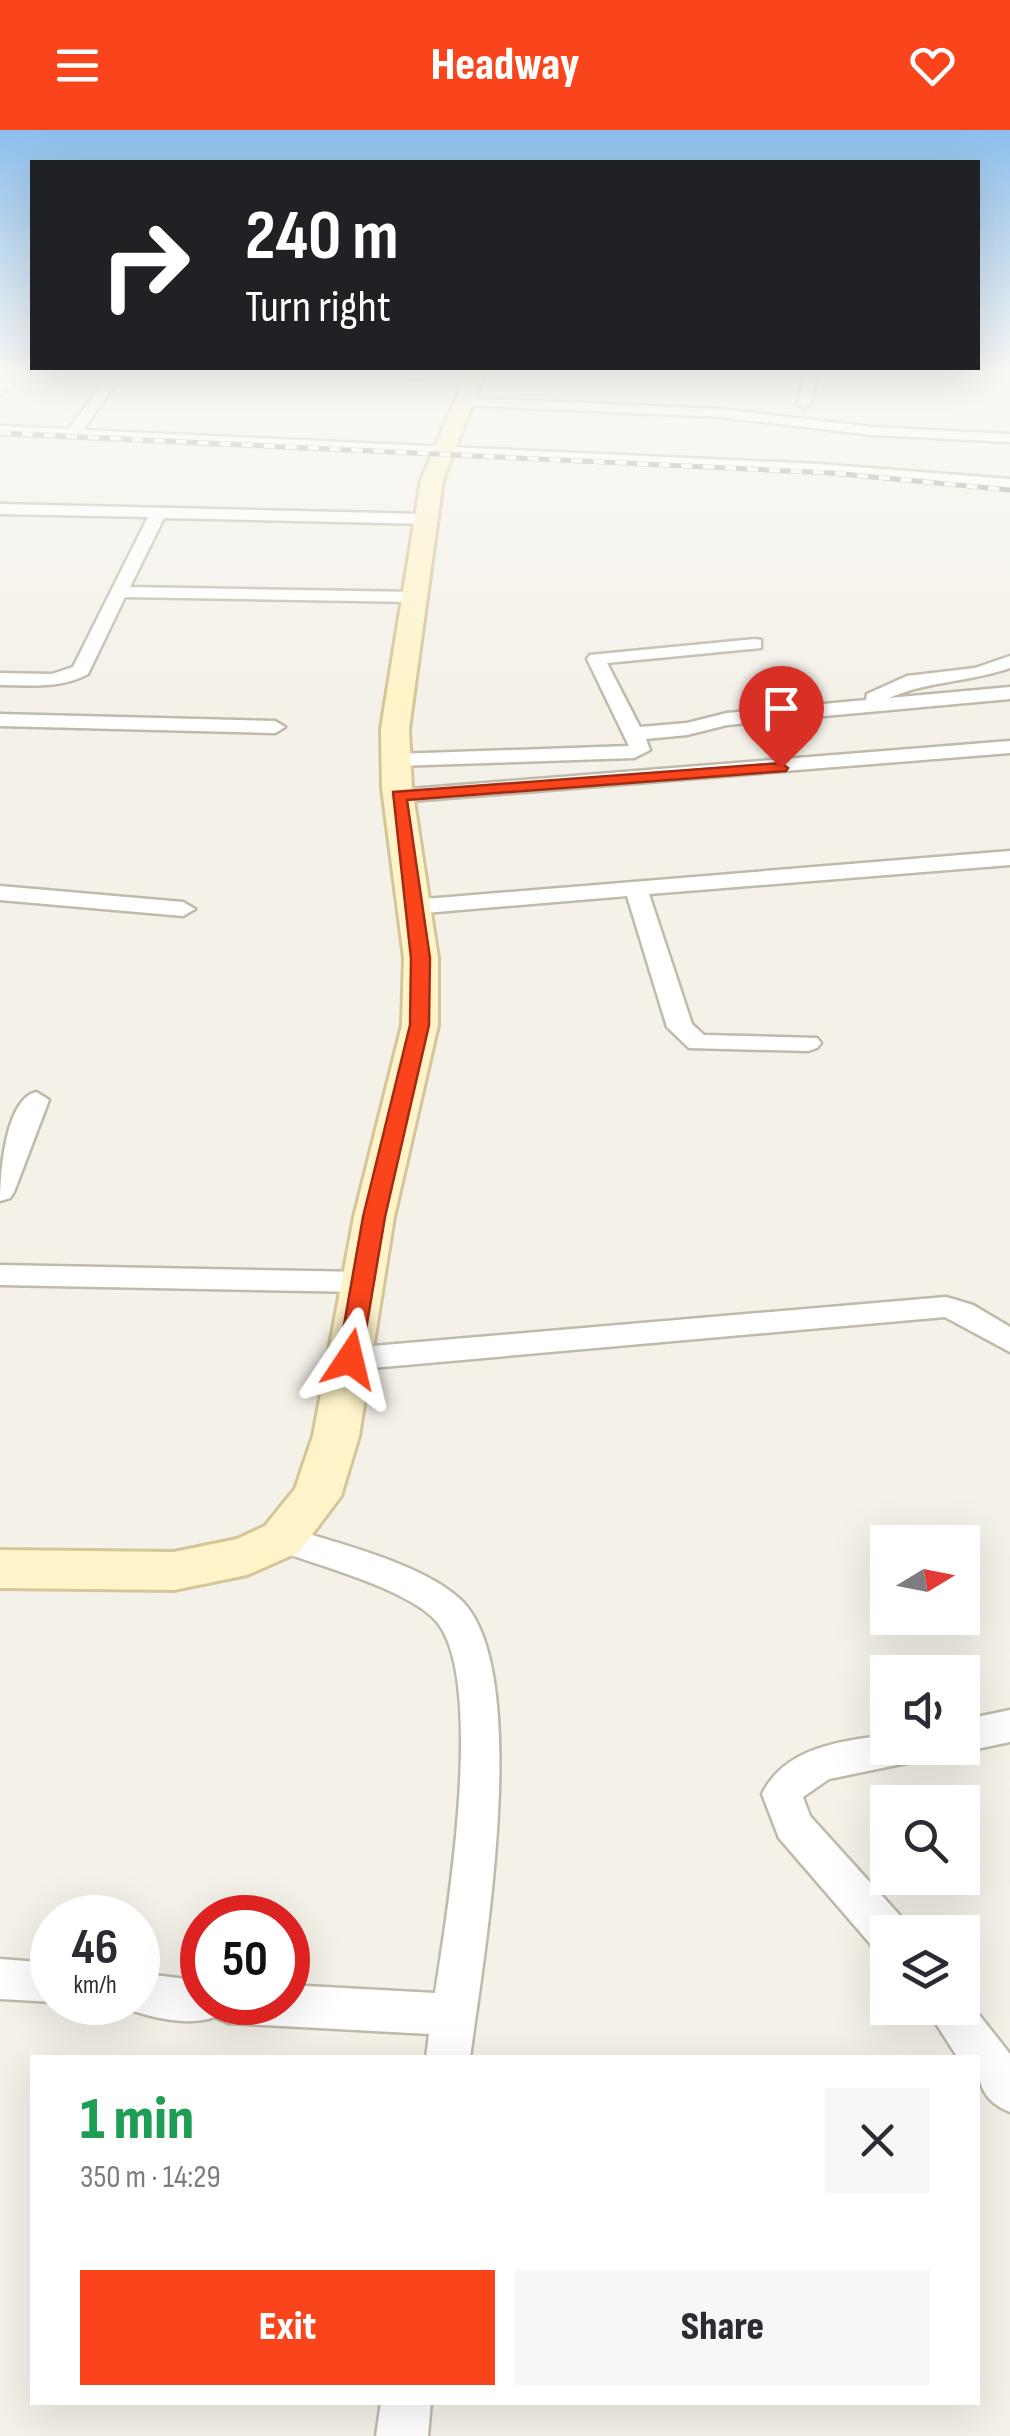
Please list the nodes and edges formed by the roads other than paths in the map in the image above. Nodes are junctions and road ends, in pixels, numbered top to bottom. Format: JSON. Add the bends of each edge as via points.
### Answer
{"nodes":[{"id":1,"x":436,"y":478,"type":"edge"},
{"id":2,"x":0,"y":509,"type":"edge"},
{"id":3,"x":158,"y":513,"type":"junction"},
{"id":4,"x":426,"y":519,"type":"junction"},
{"id":5,"x":121,"y":592,"type":"junction"},
{"id":6,"x":414,"y":597,"type":"junction"},
{"id":7,"x":755,"y":644,"type":"dead end"},
{"id":8,"x":1010,"y":662,"type":"edge"},
{"id":9,"x":0,"y":679,"type":"edge"},
{"id":10,"x":1010,"y":693,"type":"edge"},
{"id":11,"x":844,"y":709,"type":"junction"},
{"id":12,"x":4,"y":726,"type":"edge"},
{"id":13,"x":275,"y":728,"type":"dead end"},
{"id":14,"x":634,"y":734,"type":"junction"},
{"id":15,"x":1010,"y":748,"type":"edge"},
{"id":16,"x":397,"y":778,"type":"junction"},
{"id":17,"x":1010,"y":858,"type":"edge"},
{"id":18,"x":636,"y":890,"type":"junction"},
{"id":19,"x":0,"y":892,"type":"edge"},
{"id":20,"x":413,"y":907,"type":"junction"},
{"id":21,"x":182,"y":909,"type":"dead end"},
{"id":22,"x":808,"y":1044,"type":"dead end"},
{"id":23,"x":36,"y":1100,"type":"dead end"},
{"id":24,"x":0,"y":1192,"type":"edge"},
{"id":25,"x":0,"y":1275,"type":"edge"},
{"id":26,"x":362,"y":1282,"type":"junction"},
{"id":27,"x":1010,"y":1342,"type":"edge"},
{"id":28,"x":350,"y":1359,"type":"junction"},
{"id":29,"x":282,"y":1539,"type":"junction"},
{"id":30,"x":0,"y":1569,"type":"edge"},
{"id":31,"x":1010,"y":1726,"type":"edge"},
{"id":32,"x":980,"y":1732,"type":"edge"},
{"id":33,"x":870,"y":1756,"type":"edge"},
{"id":34,"x":872,"y":1915,"type":"edge"},
{"id":35,"x":0,"y":1979,"type":"edge"},
{"id":36,"x":30,"y":1981,"type":"edge"},
{"id":37,"x":310,"y":2007,"type":"edge"},
{"id":38,"x":453,"y":2015,"type":"junction"},
{"id":39,"x":961,"y":2025,"type":"edge"},
{"id":40,"x":448,"y":2055,"type":"edge"},
{"id":41,"x":1010,"y":2090,"type":"edge"},
{"id":42,"x":406,"y":2405,"type":"edge"},
{"id":43,"x":402,"y":2436,"type":"edge"}],
"edges":[{"from":1,"to":4,"type":"main road"},
{"from":2,"to":3,"type":"street"},
{"from":3,"to":4,"type":"street"},
{"from":3,"to":5,"type":"street"},
{"from":4,"to":6,"type":"main road"},
{"from":5,"to":6,"type":"street"},
{"from":5,"to":9,"type":"street","via":[[81,670],[70,678]]},
{"from":6,"to":16,"type":"main road","via":[[395,728]]},
{"from":7,"to":14,"type":"street","via":[[596,659]]},
{"from":8,"to":11,"type":"street","via":[[914,680]]},
{"from":10,"to":11,"type":"street"},
{"from":11,"to":14,"type":"street"},
{"from":12,"to":13,"type":"street"},
{"from":14,"to":16,"type":"street","via":[[640,750],[634,752]]},
{"from":15,"to":16,"type":"street"},
{"from":16,"to":20,"type":"main road"},
{"from":17,"to":18,"type":"street"},
{"from":18,"to":20,"type":"street"},
{"from":18,"to":22,"type":"street","via":[[687,1038],[710,1045]]},
{"from":19,"to":21,"type":"street"},
{"from":20,"to":26,"type":"main road","via":[[420,1025]]},
{"from":23,"to":24,"type":"street"},
{"from":25,"to":26,"type":"street"},
{"from":26,"to":28,"type":"main road"},
{"from":27,"to":28,"type":"street","via":[[946,1307]]},
{"from":28,"to":29,"type":"main road","via":[[317,1496]]},
{"from":29,"to":30,"type":"main road","via":[[247,1556],[174,1571]]},
{"from":29,"to":38,"type":"street","via":[[433,1596],[454,1615],[467,1644],[478,1690],[480,1794]]},
{"from":31,"to":32,"type":"street"},
{"from":33,"to":34,"type":"street","via":[[812,1768],[790,1778],[782,1794],[793,1826]]},
{"from":35,"to":36,"type":"street"},
{"from":37,"to":38,"type":"street"},
{"from":38,"to":40,"type":"street"},
{"from":39,"to":41,"type":"street"},
{"from":42,"to":43,"type":"street"}]}
